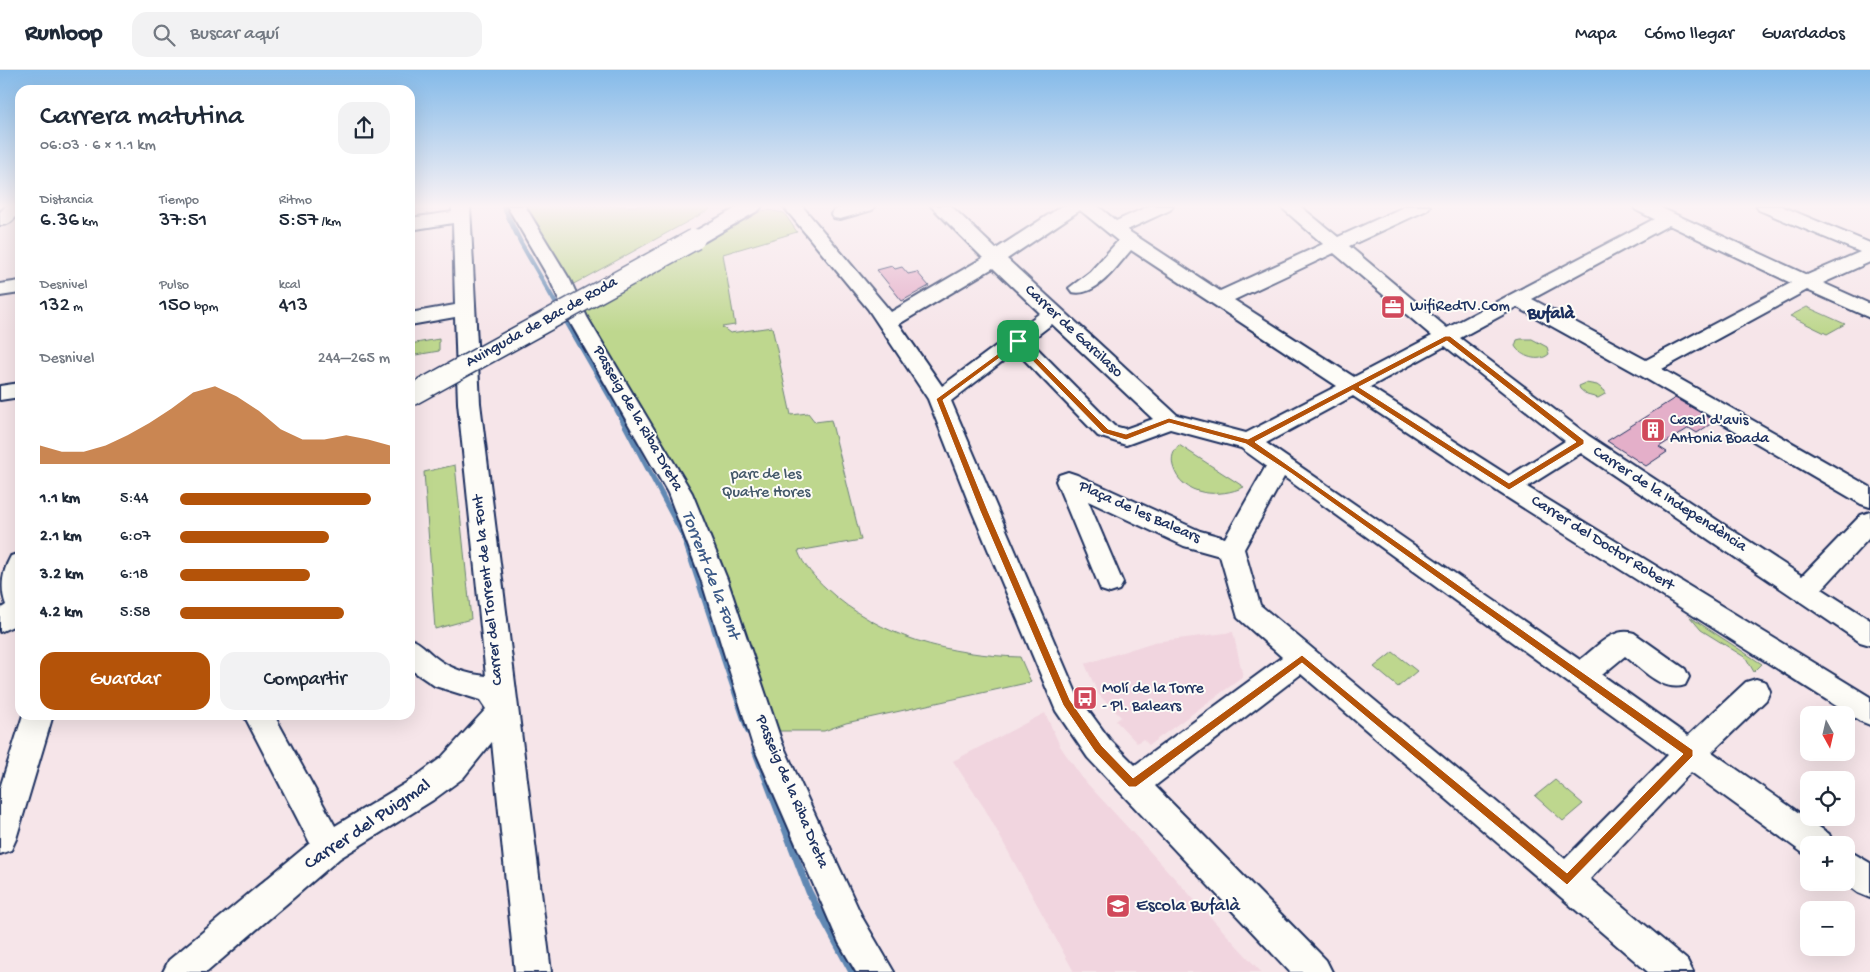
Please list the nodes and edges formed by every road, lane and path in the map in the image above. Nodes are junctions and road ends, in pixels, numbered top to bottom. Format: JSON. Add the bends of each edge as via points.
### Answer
{"nodes":[{"id":1,"x":463,"y":248,"type":"edge"},
{"id":2,"x":541,"y":248,"type":"edge"},
{"id":3,"x":666,"y":248,"type":"edge"},
{"id":4,"x":668,"y":248,"type":"edge"},
{"id":5,"x":829,"y":248,"type":"edge"},
{"id":6,"x":834,"y":248,"type":"edge"},
{"id":7,"x":983,"y":248,"type":"edge"},
{"id":8,"x":1010,"y":248,"type":"edge"},
{"id":9,"x":1113,"y":248,"type":"edge"},
{"id":10,"x":1141,"y":248,"type":"edge"},
{"id":11,"x":1333,"y":248,"type":"edge"},
{"id":12,"x":1340,"y":248,"type":"edge"},
{"id":13,"x":1613,"y":248,"type":"edge"},
{"id":14,"x":1732,"y":248,"type":"edge"},
{"id":15,"x":1870,"y":255,"type":"edge"},
{"id":16,"x":837,"y":257,"type":"junction"},
{"id":17,"x":994,"y":259,"type":"junction"},
{"id":18,"x":1805,"y":283,"type":"junction"},
{"id":19,"x":15,"y":288,"type":"edge"},
{"id":20,"x":1079,"y":288,"type":"dead end"},
{"id":21,"x":0,"y":290,"type":"edge"},
{"id":22,"x":1219,"y":299,"type":"junction"},
{"id":23,"x":1517,"y":299,"type":"junction"},
{"id":24,"x":466,"y":309,"type":"junction"},
{"id":25,"x":1870,"y":312,"type":"edge"},
{"id":26,"x":1052,"y":314,"type":"junction"},
{"id":27,"x":415,"y":318,"type":"edge"},
{"id":28,"x":888,"y":322,"type":"junction"},
{"id":29,"x":1447,"y":338,"type":"junction"},
{"id":30,"x":1018,"y":341,"type":"junction"},
{"id":31,"x":1646,"y":369,"type":"junction"},
{"id":32,"x":415,"y":379,"type":"edge"},
{"id":33,"x":1353,"y":386,"type":"junction"},
{"id":34,"x":15,"y":391,"type":"edge"},
{"id":35,"x":415,"y":393,"type":"edge"},
{"id":36,"x":0,"y":394,"type":"edge"},
{"id":37,"x":939,"y":399,"type":"junction"},
{"id":38,"x":1169,"y":421,"type":"junction"},
{"id":39,"x":1249,"y":442,"type":"junction"},
{"id":40,"x":1581,"y":442,"type":"junction"},
{"id":41,"x":1279,"y":464,"type":"junction"},
{"id":42,"x":1509,"y":487,"type":"junction"},
{"id":43,"x":1870,"y":498,"type":"edge"},
{"id":44,"x":1870,"y":521,"type":"edge"},
{"id":45,"x":1231,"y":549,"type":"junction"},
{"id":46,"x":1110,"y":583,"type":"dead end"},
{"id":47,"x":1805,"y":590,"type":"junction"},
{"id":48,"x":15,"y":601,"type":"edge"},
{"id":49,"x":0,"y":621,"type":"edge"},
{"id":50,"x":1870,"y":634,"type":"edge"},
{"id":51,"x":415,"y":656,"type":"edge"},
{"id":52,"x":1302,"y":658,"type":"junction"},
{"id":53,"x":1581,"y":676,"type":"junction"},
{"id":54,"x":1675,"y":677,"type":"dead end"},
{"id":55,"x":1756,"y":691,"type":"dead end"},
{"id":56,"x":503,"y":712,"type":"junction"},
{"id":57,"x":1870,"y":712,"type":"edge"},
{"id":58,"x":36,"y":720,"type":"edge"},
{"id":59,"x":262,"y":720,"type":"edge"},
{"id":60,"x":1690,"y":753,"type":"junction"},
{"id":61,"x":1133,"y":784,"type":"junction"},
{"id":62,"x":1805,"y":836,"type":"edge"},
{"id":63,"x":0,"y":839,"type":"edge"},
{"id":64,"x":330,"y":847,"type":"junction"},
{"id":65,"x":1855,"y":871,"type":"edge"},
{"id":66,"x":1567,"y":880,"type":"junction"},
{"id":67,"x":1870,"y":882,"type":"edge"},
{"id":68,"x":181,"y":972,"type":"edge"},
{"id":69,"x":533,"y":972,"type":"edge"},
{"id":70,"x":876,"y":972,"type":"edge"},
{"id":71,"x":1314,"y":972,"type":"edge"},
{"id":72,"x":1675,"y":972,"type":"edge"}],
"edges":[{"from":1,"to":24,"type":"street","name":"Carrer del Torrent de la Font"},
{"from":2,"to":70,"type":"street","name":"Passeig de la Riba Dreta","via":[[577,317],[680,492],[714,579],[767,743],[851,930]]},
{"from":3,"to":32,"type":"street","name":"Avinguda de Bac de Roda"},
{"from":4,"to":35,"type":"street","name":"Avinguda de Bac de Roda","bridge":true},
{"from":5,"to":16,"type":"street"},
{"from":6,"to":16,"type":"street"},
{"from":7,"to":17,"type":"street","name":"Carrer de Garcilaso"},
{"from":8,"to":17,"type":"street"},
{"from":9,"to":20,"type":"street","via":[[1097,276]]},
{"from":10,"to":22,"type":"street","name":"Carrer del Doctor Robert"},
{"from":11,"to":22,"type":"street"},
{"from":12,"to":29,"type":"street","name":"Carrer de la Independència"},
{"from":13,"to":23,"type":"street"},
{"from":14,"to":18,"type":"street"},
{"from":15,"to":18,"type":"street"},
{"from":16,"to":28,"type":"street"},
{"from":17,"to":26,"type":"street","name":"Carrer de Garcilaso"},
{"from":17,"to":28,"type":"street"},
{"from":18,"to":25,"type":"street"},
{"from":18,"to":31,"type":"street"},
{"from":19,"to":21,"type":"street"},
{"from":22,"to":33,"type":"street","name":"Carrer del Doctor Robert"},
{"from":23,"to":29,"type":"street"},
{"from":23,"to":31,"type":"street"},
{"from":24,"to":27,"type":"street"},
{"from":24,"to":56,"type":"street","name":"Carrer del Torrent de la Font","via":[[469,403]]},
{"from":26,"to":30,"type":"street"},
{"from":26,"to":38,"type":"street","name":"Carrer de Garcilaso"},
{"from":28,"to":37,"type":"street"},
{"from":29,"to":33,"type":"street"},
{"from":29,"to":40,"type":"street","name":"Carrer de la Independència"},
{"from":30,"to":37,"type":"street"},
{"from":30,"to":38,"type":"street","via":[[1106,431],[1126,437]]},
{"from":31,"to":43,"type":"street"},
{"from":33,"to":39,"type":"street"},
{"from":33,"to":42,"type":"street","name":"Carrer del Doctor Robert"},
{"from":34,"to":36,"type":"street"},
{"from":37,"to":61,"type":"street","via":[[1066,702],[1099,749]]},
{"from":38,"to":39,"type":"street","name":"Carrer de Garcilaso"},
{"from":39,"to":41,"type":"street"},
{"from":40,"to":42,"type":"street"},
{"from":40,"to":47,"type":"street","name":"Carrer de la Independència"},
{"from":41,"to":45,"type":"street"},
{"from":41,"to":53,"type":"street","via":[[1295,472]]},
{"from":42,"to":57,"type":"street","name":"Carrer del Doctor Robert"},
{"from":44,"to":47,"type":"street"},
{"from":45,"to":46,"type":"street","name":"Plaça de les Balears","via":[[1192,539],[1068,481]]},
{"from":45,"to":52,"type":"street","via":[[1248,610]]},
{"from":47,"to":50,"type":"street","name":"Carrer de la Independència"},
{"from":48,"to":49,"type":"street"},
{"from":51,"to":56,"type":"street","via":[[427,669],[462,686],[489,689]]},
{"from":52,"to":61,"type":"street"},
{"from":52,"to":66,"type":"street"},
{"from":53,"to":54,"type":"street","via":[[1624,641]]},
{"from":53,"to":60,"type":"street"},
{"from":55,"to":60,"type":"street"},
{"from":56,"to":64,"type":"street","name":"Carrer del Puigmal","via":[[452,768]]},
{"from":56,"to":69,"type":"street","name":"Carrer del Torrent de la Font"},
{"from":58,"to":63,"type":"street"},
{"from":59,"to":64,"type":"street"},
{"from":60,"to":62,"type":"street"},
{"from":60,"to":66,"type":"street"},
{"from":61,"to":71,"type":"street"},
{"from":64,"to":68,"type":"street","name":"Carrer del Puigmal","via":[[220,936]]},
{"from":65,"to":67,"type":"street"},
{"from":66,"to":72,"type":"street"}]}
